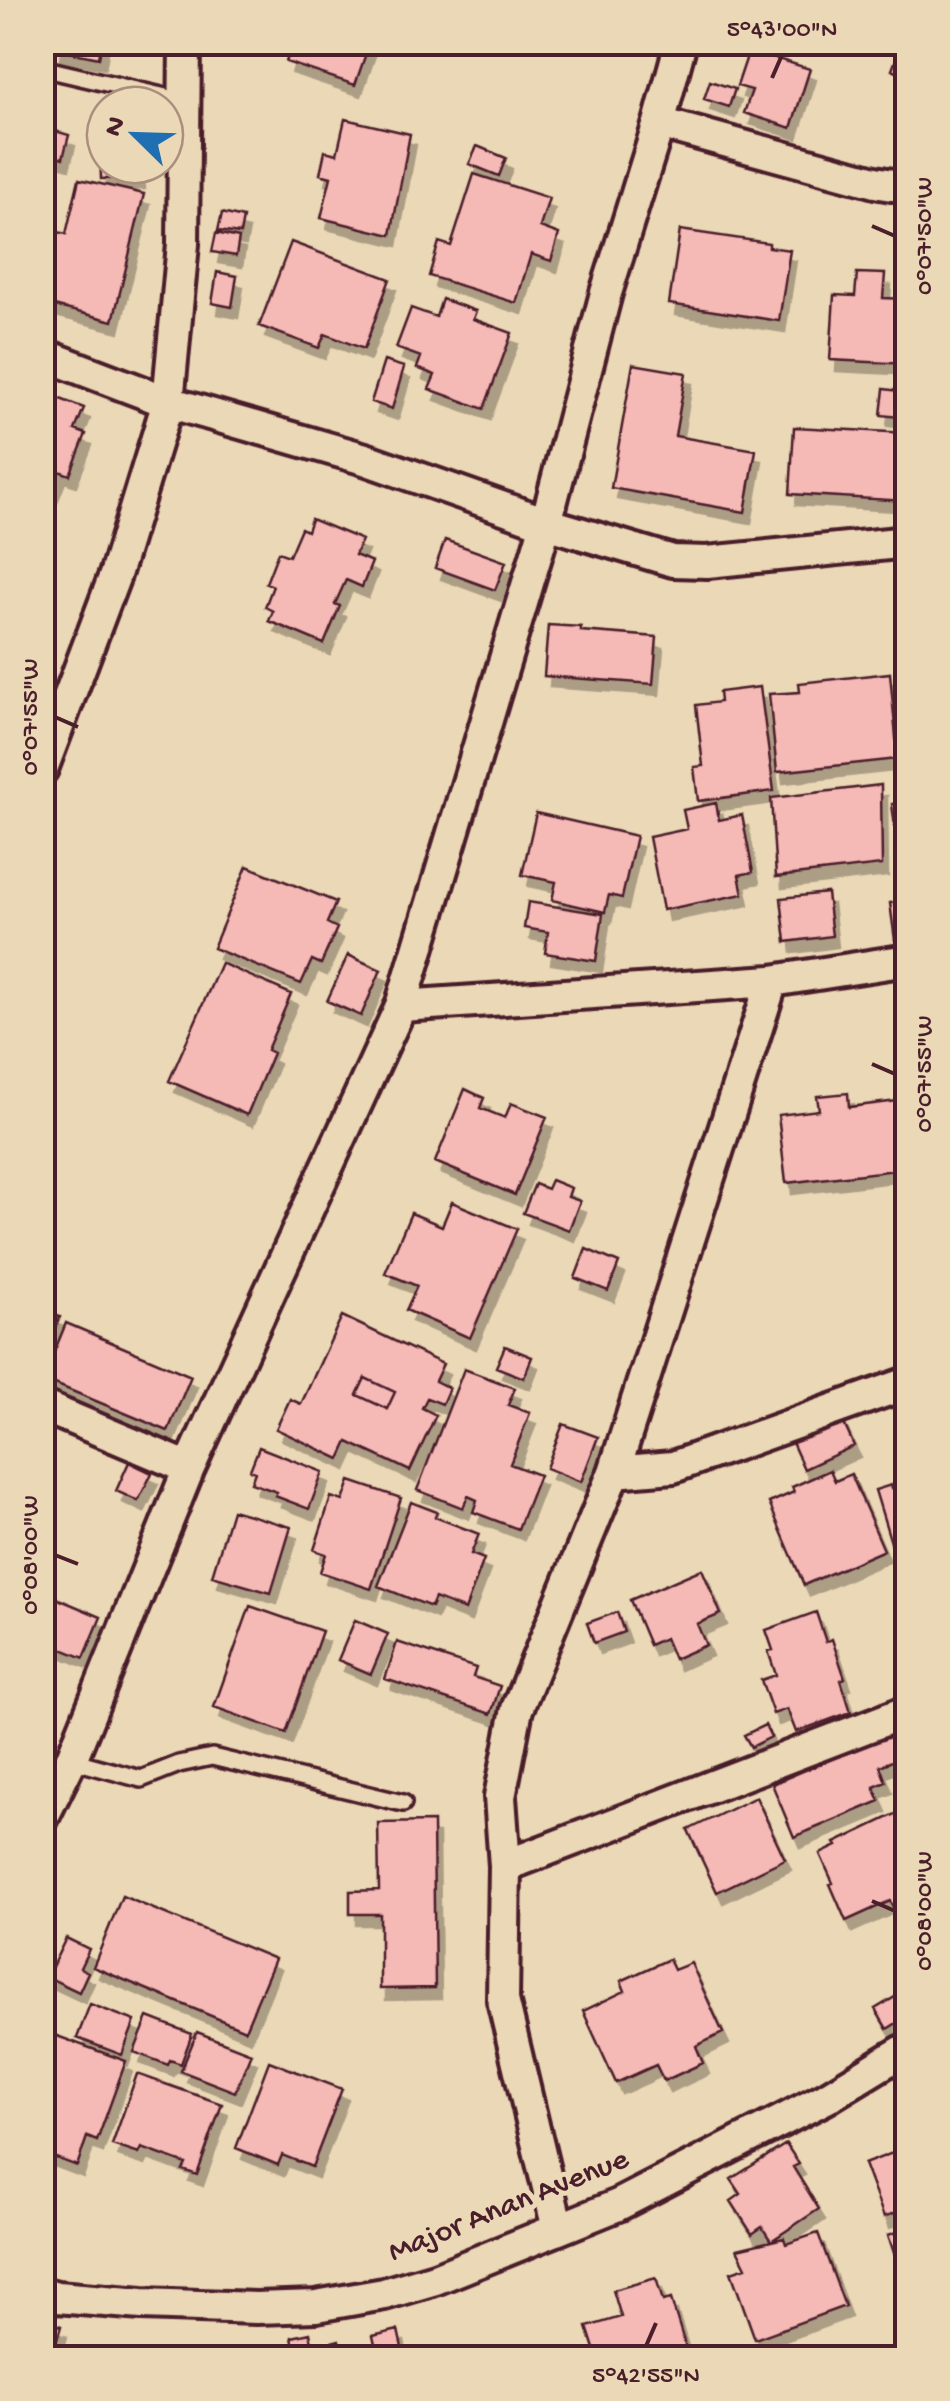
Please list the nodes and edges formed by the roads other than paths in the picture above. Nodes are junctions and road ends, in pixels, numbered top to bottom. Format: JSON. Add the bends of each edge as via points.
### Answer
{"nodes":[{"id":1,"x":185,"y":42,"type":"edge"},
{"id":2,"x":681,"y":42,"type":"edge"},
{"id":3,"x":42,"y":68,"type":"edge"},
{"id":4,"x":115,"y":85,"type":"edge"},
{"id":5,"x":184,"y":85,"type":"edge"},
{"id":6,"x":659,"y":123,"type":"junction"},
{"id":7,"x":908,"y":183,"type":"edge"},
{"id":8,"x":183,"y":185,"type":"edge"},
{"id":9,"x":42,"y":354,"type":"edge"},
{"id":10,"x":168,"y":402,"type":"junction"},
{"id":11,"x":546,"y":523,"type":"junction"},
{"id":12,"x":908,"y":542,"type":"edge"},
{"id":13,"x":42,"y":770,"type":"edge"},
{"id":14,"x":908,"y":960,"type":"edge"},
{"id":15,"x":772,"y":981,"type":"junction"},
{"id":16,"x":400,"y":1006,"type":"junction"},
{"id":17,"x":908,"y":1382,"type":"edge"},
{"id":18,"x":42,"y":1406,"type":"edge"},
{"id":19,"x":189,"y":1468,"type":"junction"},
{"id":20,"x":614,"y":1472,"type":"junction"},
{"id":21,"x":908,"y":1710,"type":"edge"},
{"id":22,"x":72,"y":1760,"type":"junction"},
{"id":23,"x":402,"y":1803,"type":"dead end"},
{"id":24,"x":42,"y":1819,"type":"edge"},
{"id":25,"x":504,"y":1866,"type":"junction"},
{"id":26,"x":908,"y":2048,"type":"edge"},
{"id":27,"x":558,"y":2229,"type":"junction"},
{"id":28,"x":42,"y":2293,"type":"edge"}],
"edges":[{"from":1,"to":5,"type":"street"},
{"from":2,"to":6,"type":"street"},
{"from":3,"to":4,"type":"lane"},
{"from":6,"to":7,"type":"street","via":[[875,182]]},
{"from":6,"to":11,"type":"street"},
{"from":8,"to":10,"type":"street"},
{"from":9,"to":10,"type":"street"},
{"from":10,"to":11,"type":"street","via":[[365,459]]},
{"from":10,"to":13,"type":"street","via":[[115,575]]},
{"from":11,"to":12,"type":"street","via":[[690,562]]},
{"from":11,"to":16,"type":"street"},
{"from":14,"to":15,"type":"street"},
{"from":15,"to":16,"type":"street"},
{"from":15,"to":20,"type":"street"},
{"from":16,"to":19,"type":"street"},
{"from":17,"to":20,"type":"street","via":[[673,1467]]},
{"from":18,"to":19,"type":"street"},
{"from":19,"to":22,"type":"street"},
{"from":20,"to":25,"type":"street","via":[[517,1710],[500,1796]]},
{"from":21,"to":25,"type":"street"},
{"from":22,"to":23,"type":"lane","via":[[141,1779],[212,1757]]},
{"from":22,"to":24,"type":"street"},
{"from":25,"to":27,"type":"street","via":[[502,2000]]},
{"from":26,"to":27,"type":"street","name":"Major Anan Avenue","via":[[826,2098]]},
{"from":27,"to":28,"type":"street","name":"Major Anan Avenue","via":[[434,2279],[316,2306],[142,2304]]}]}
